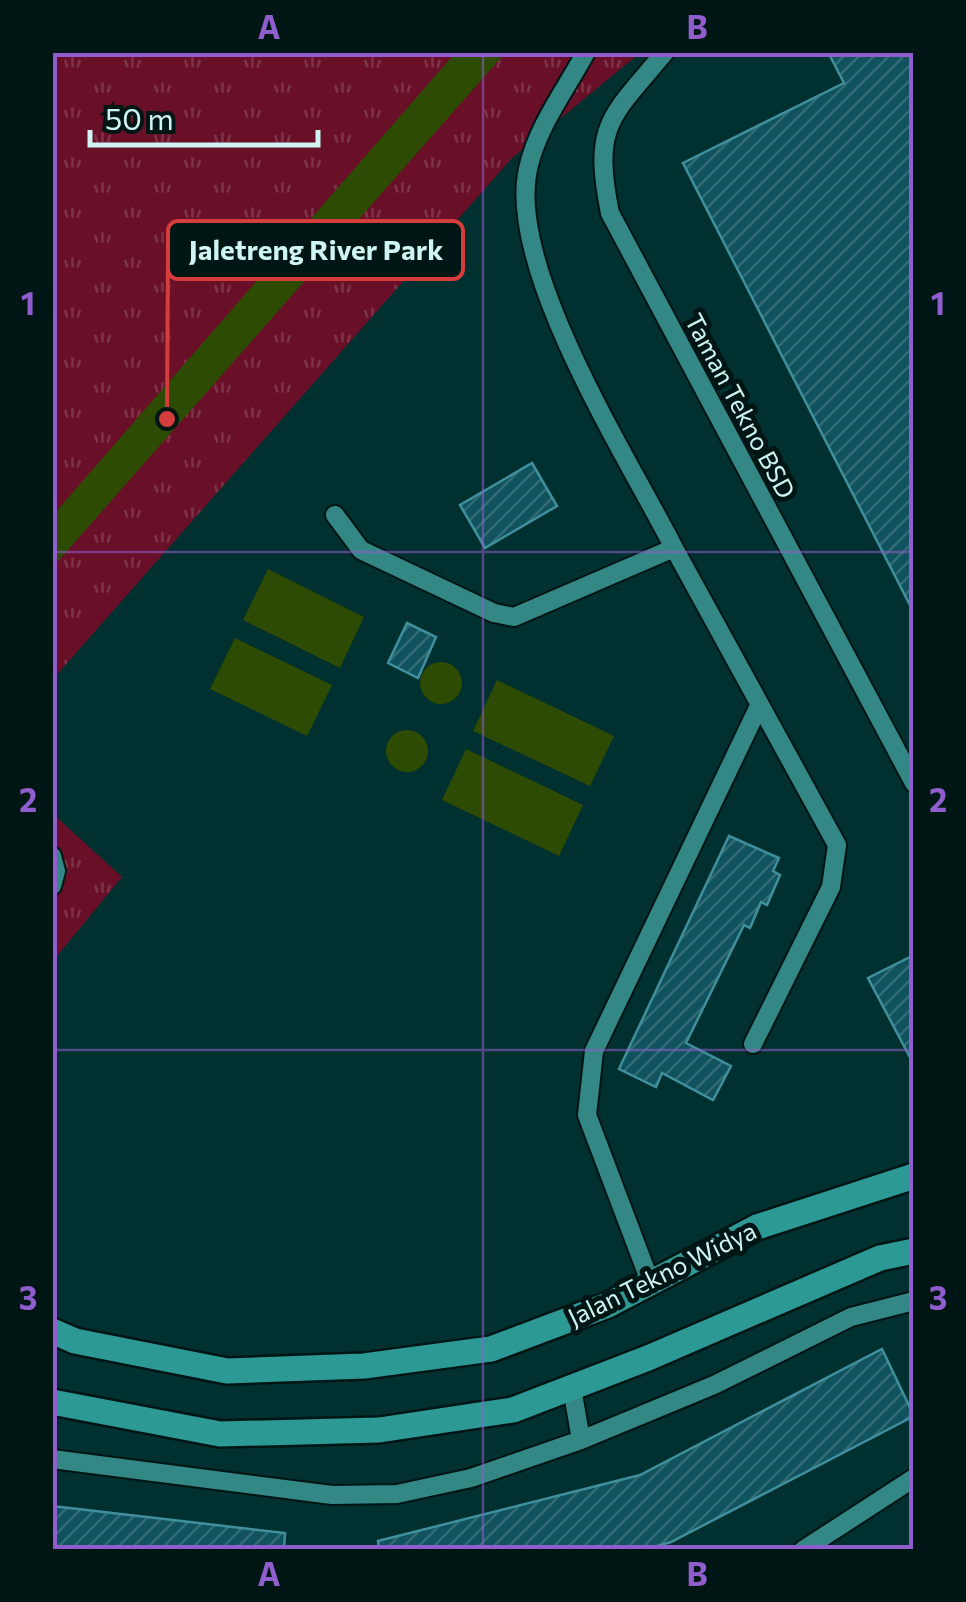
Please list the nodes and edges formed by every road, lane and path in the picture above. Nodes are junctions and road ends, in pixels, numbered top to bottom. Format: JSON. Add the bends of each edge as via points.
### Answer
{"nodes":[{"id":1,"x":586,"y":52,"type":"edge"},
{"id":2,"x":665,"y":52,"type":"edge"},
{"id":3,"x":335,"y":515,"type":"dead end"},
{"id":4,"x":674,"y":548,"type":"junction"},
{"id":5,"x":759,"y":706,"type":"junction"},
{"id":6,"x":914,"y":782,"type":"edge"},
{"id":7,"x":52,"y":856,"type":"edge"},
{"id":8,"x":52,"y":886,"type":"edge"},
{"id":9,"x":754,"y":1044,"type":"dead end"},
{"id":10,"x":914,"y":1176,"type":"edge"},
{"id":11,"x":914,"y":1252,"type":"edge"},
{"id":12,"x":652,"y":1284,"type":"junction"},
{"id":13,"x":914,"y":1301,"type":"edge"},
{"id":14,"x":52,"y":1331,"type":"edge"},
{"id":15,"x":572,"y":1388,"type":"junction"},
{"id":16,"x":52,"y":1402,"type":"edge"},
{"id":17,"x":581,"y":1440,"type":"junction"},
{"id":18,"x":52,"y":1459,"type":"edge"},
{"id":19,"x":914,"y":1478,"type":"edge"},
{"id":20,"x":803,"y":1550,"type":"edge"}],
"edges":[{"from":1,"to":4,"type":"lane","via":[[528,170],[534,256],[556,321]]},
{"from":2,"to":6,"type":"lane","name":"Taman Tekno BSD","via":[[610,118],[600,164],[610,213]]},
{"from":3,"to":4,"type":"lane","via":[[361,550],[514,617]]},
{"from":4,"to":5,"type":"lane"},
{"from":5,"to":9,"type":"lane","via":[[837,845],[830,887]]},
{"from":5,"to":12,"type":"lane","via":[[594,1050],[587,1115]]},
{"from":7,"to":8,"type":"lane"},
{"from":10,"to":12,"type":"main road","name":"Jalan Tekno Widya","via":[[756,1227]]},
{"from":11,"to":15,"type":"main road","via":[[880,1258]]},
{"from":12,"to":14,"type":"main road","name":"Jalan Tekno Widya","via":[[490,1349],[364,1366],[227,1371]]},
{"from":13,"to":17,"type":"lane","via":[[851,1317],[714,1385]]},
{"from":15,"to":16,"type":"main road","via":[[513,1410],[379,1430],[220,1434]]},
{"from":15,"to":17,"type":"lane"},
{"from":17,"to":18,"type":"lane","via":[[471,1478],[396,1494],[332,1494]]},
{"from":19,"to":20,"type":"lane"}]}
